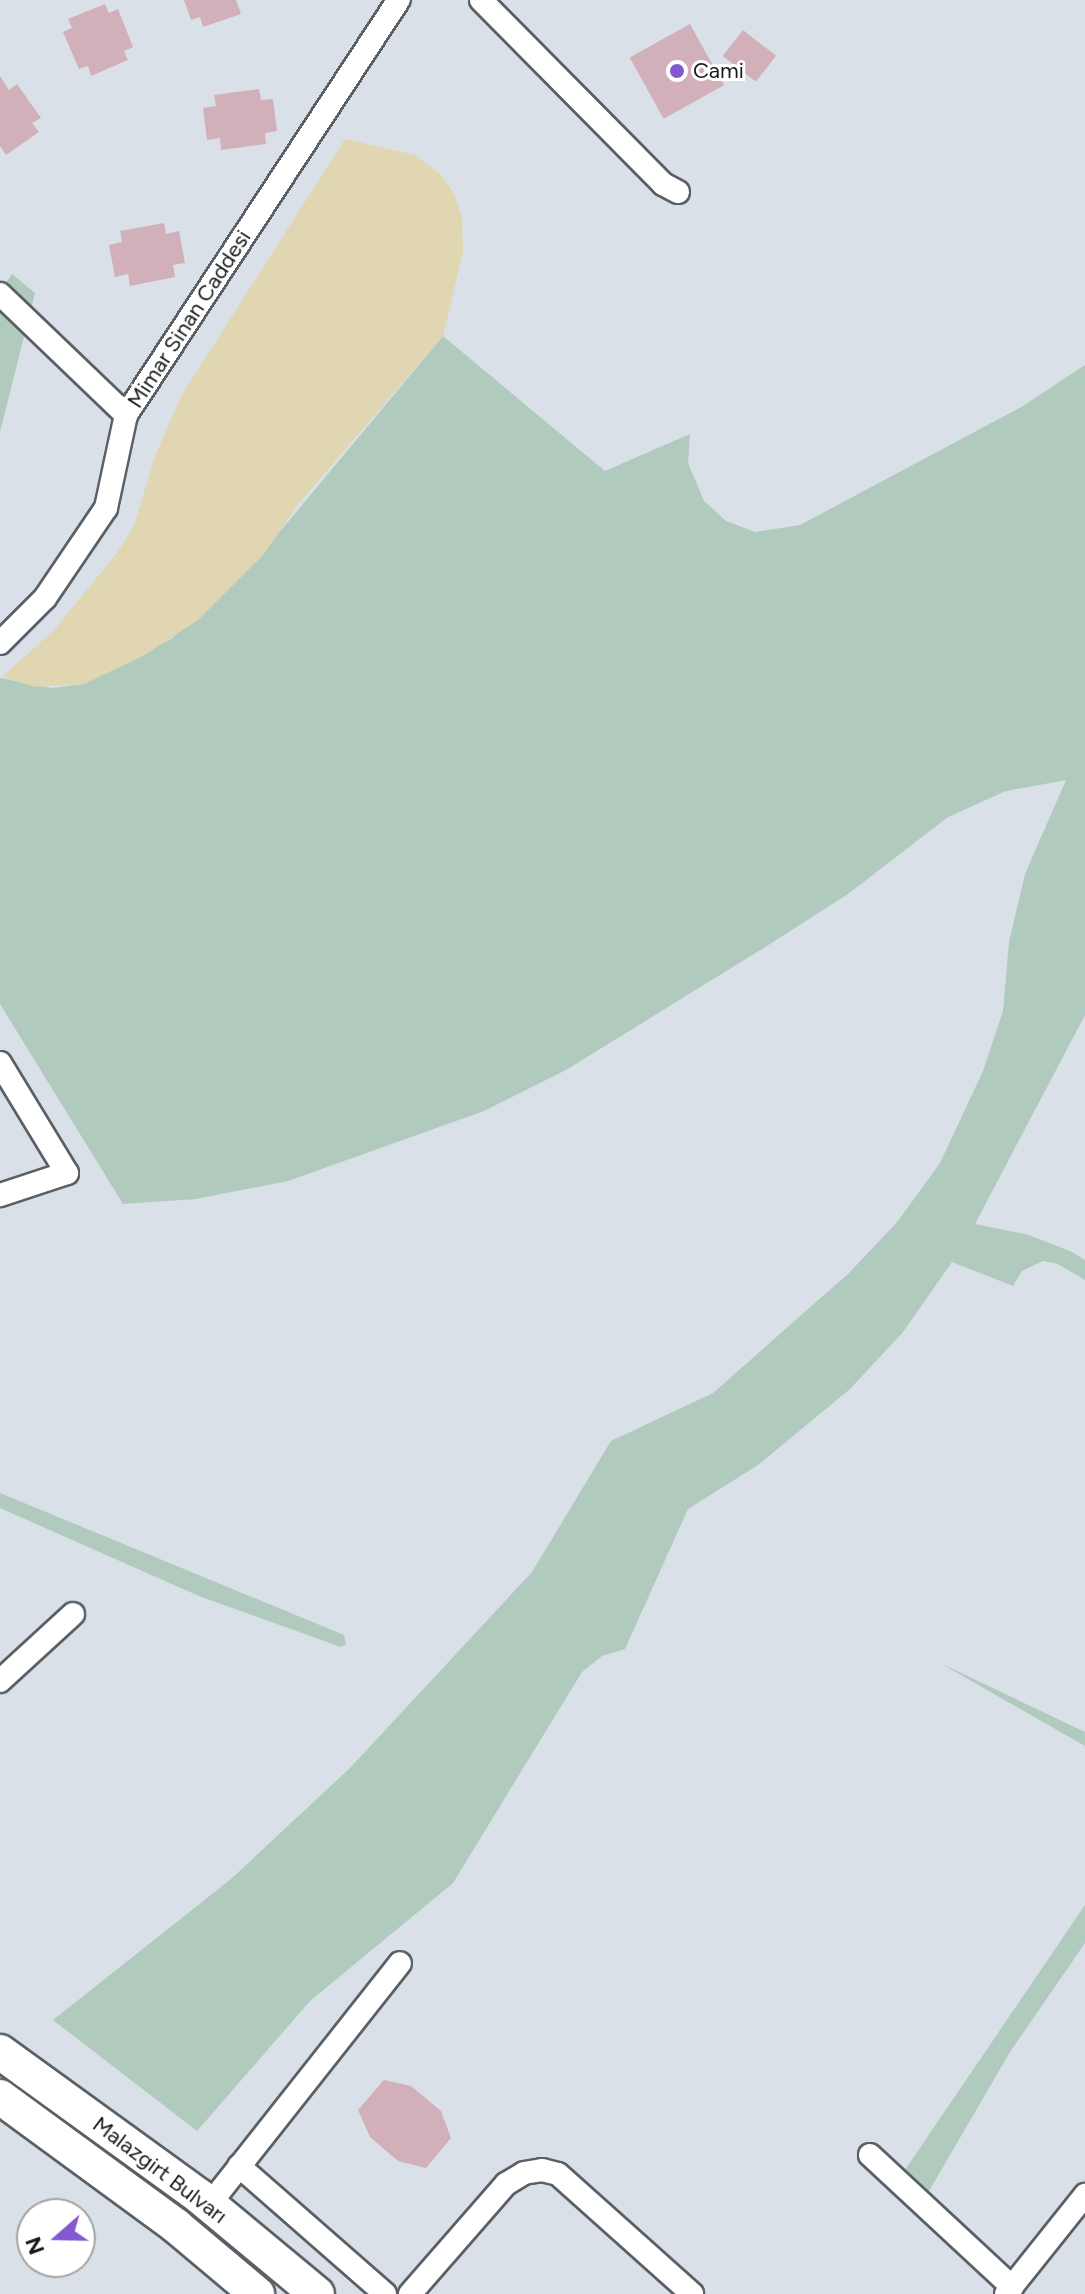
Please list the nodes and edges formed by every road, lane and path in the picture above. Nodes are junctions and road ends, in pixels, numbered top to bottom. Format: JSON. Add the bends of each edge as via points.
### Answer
{"nodes":[{"id":1,"x":399,"y":0,"type":"edge"},
{"id":2,"x":481,"y":0,"type":"edge"},
{"id":3,"x":678,"y":192,"type":"dead end"},
{"id":4,"x":0,"y":294,"type":"edge"},
{"id":5,"x":126,"y":415,"type":"junction"},
{"id":6,"x":0,"y":643,"type":"edge"},
{"id":7,"x":0,"y":1063,"type":"edge"},
{"id":8,"x":0,"y":1195,"type":"edge"},
{"id":9,"x":73,"y":1614,"type":"dead end"},
{"id":10,"x":0,"y":1681,"type":"edge"},
{"id":11,"x":400,"y":1963,"type":"dead end"},
{"id":12,"x":0,"y":2052,"type":"edge"},
{"id":13,"x":0,"y":2097,"type":"edge"},
{"id":14,"x":870,"y":2155,"type":"dead end"},
{"id":15,"x":239,"y":2166,"type":"junction"},
{"id":16,"x":1085,"y":2195,"type":"edge"},
{"id":17,"x":209,"y":2205,"type":"junction"},
{"id":18,"x":1009,"y":2290,"type":"edge"},
{"id":19,"x":257,"y":2294,"type":"edge"},
{"id":20,"x":317,"y":2294,"type":"edge"},
{"id":21,"x":385,"y":2294,"type":"edge"},
{"id":22,"x":410,"y":2294,"type":"edge"},
{"id":23,"x":692,"y":2294,"type":"edge"}],
"edges":[{"from":1,"to":5,"type":"street","name":"Mimar Sinan Caddesi"},
{"from":2,"to":3,"type":"street","via":[[663,184]]},
{"from":4,"to":5,"type":"street"},
{"from":5,"to":6,"type":"street","name":"Mimar Sinan Caddesi","via":[[106,508],[45,598]]},
{"from":7,"to":8,"type":"street","via":[[67,1173]]},
{"from":9,"to":10,"type":"street"},
{"from":11,"to":15,"type":"street"},
{"from":12,"to":17,"type":"highway","name":"Malazgirt Bulvarı"},
{"from":13,"to":19,"type":"highway","name":"Malazgirt Bulvarı","via":[[176,2226]]},
{"from":14,"to":18,"type":"street"},
{"from":15,"to":17,"type":"street"},
{"from":15,"to":21,"type":"street"},
{"from":16,"to":18,"type":"street"},
{"from":17,"to":20,"type":"highway","name":"Malazgirt Bulvarı"},
{"from":22,"to":23,"type":"street","via":[[506,2184],[542,2170],[558,2174]]}]}
